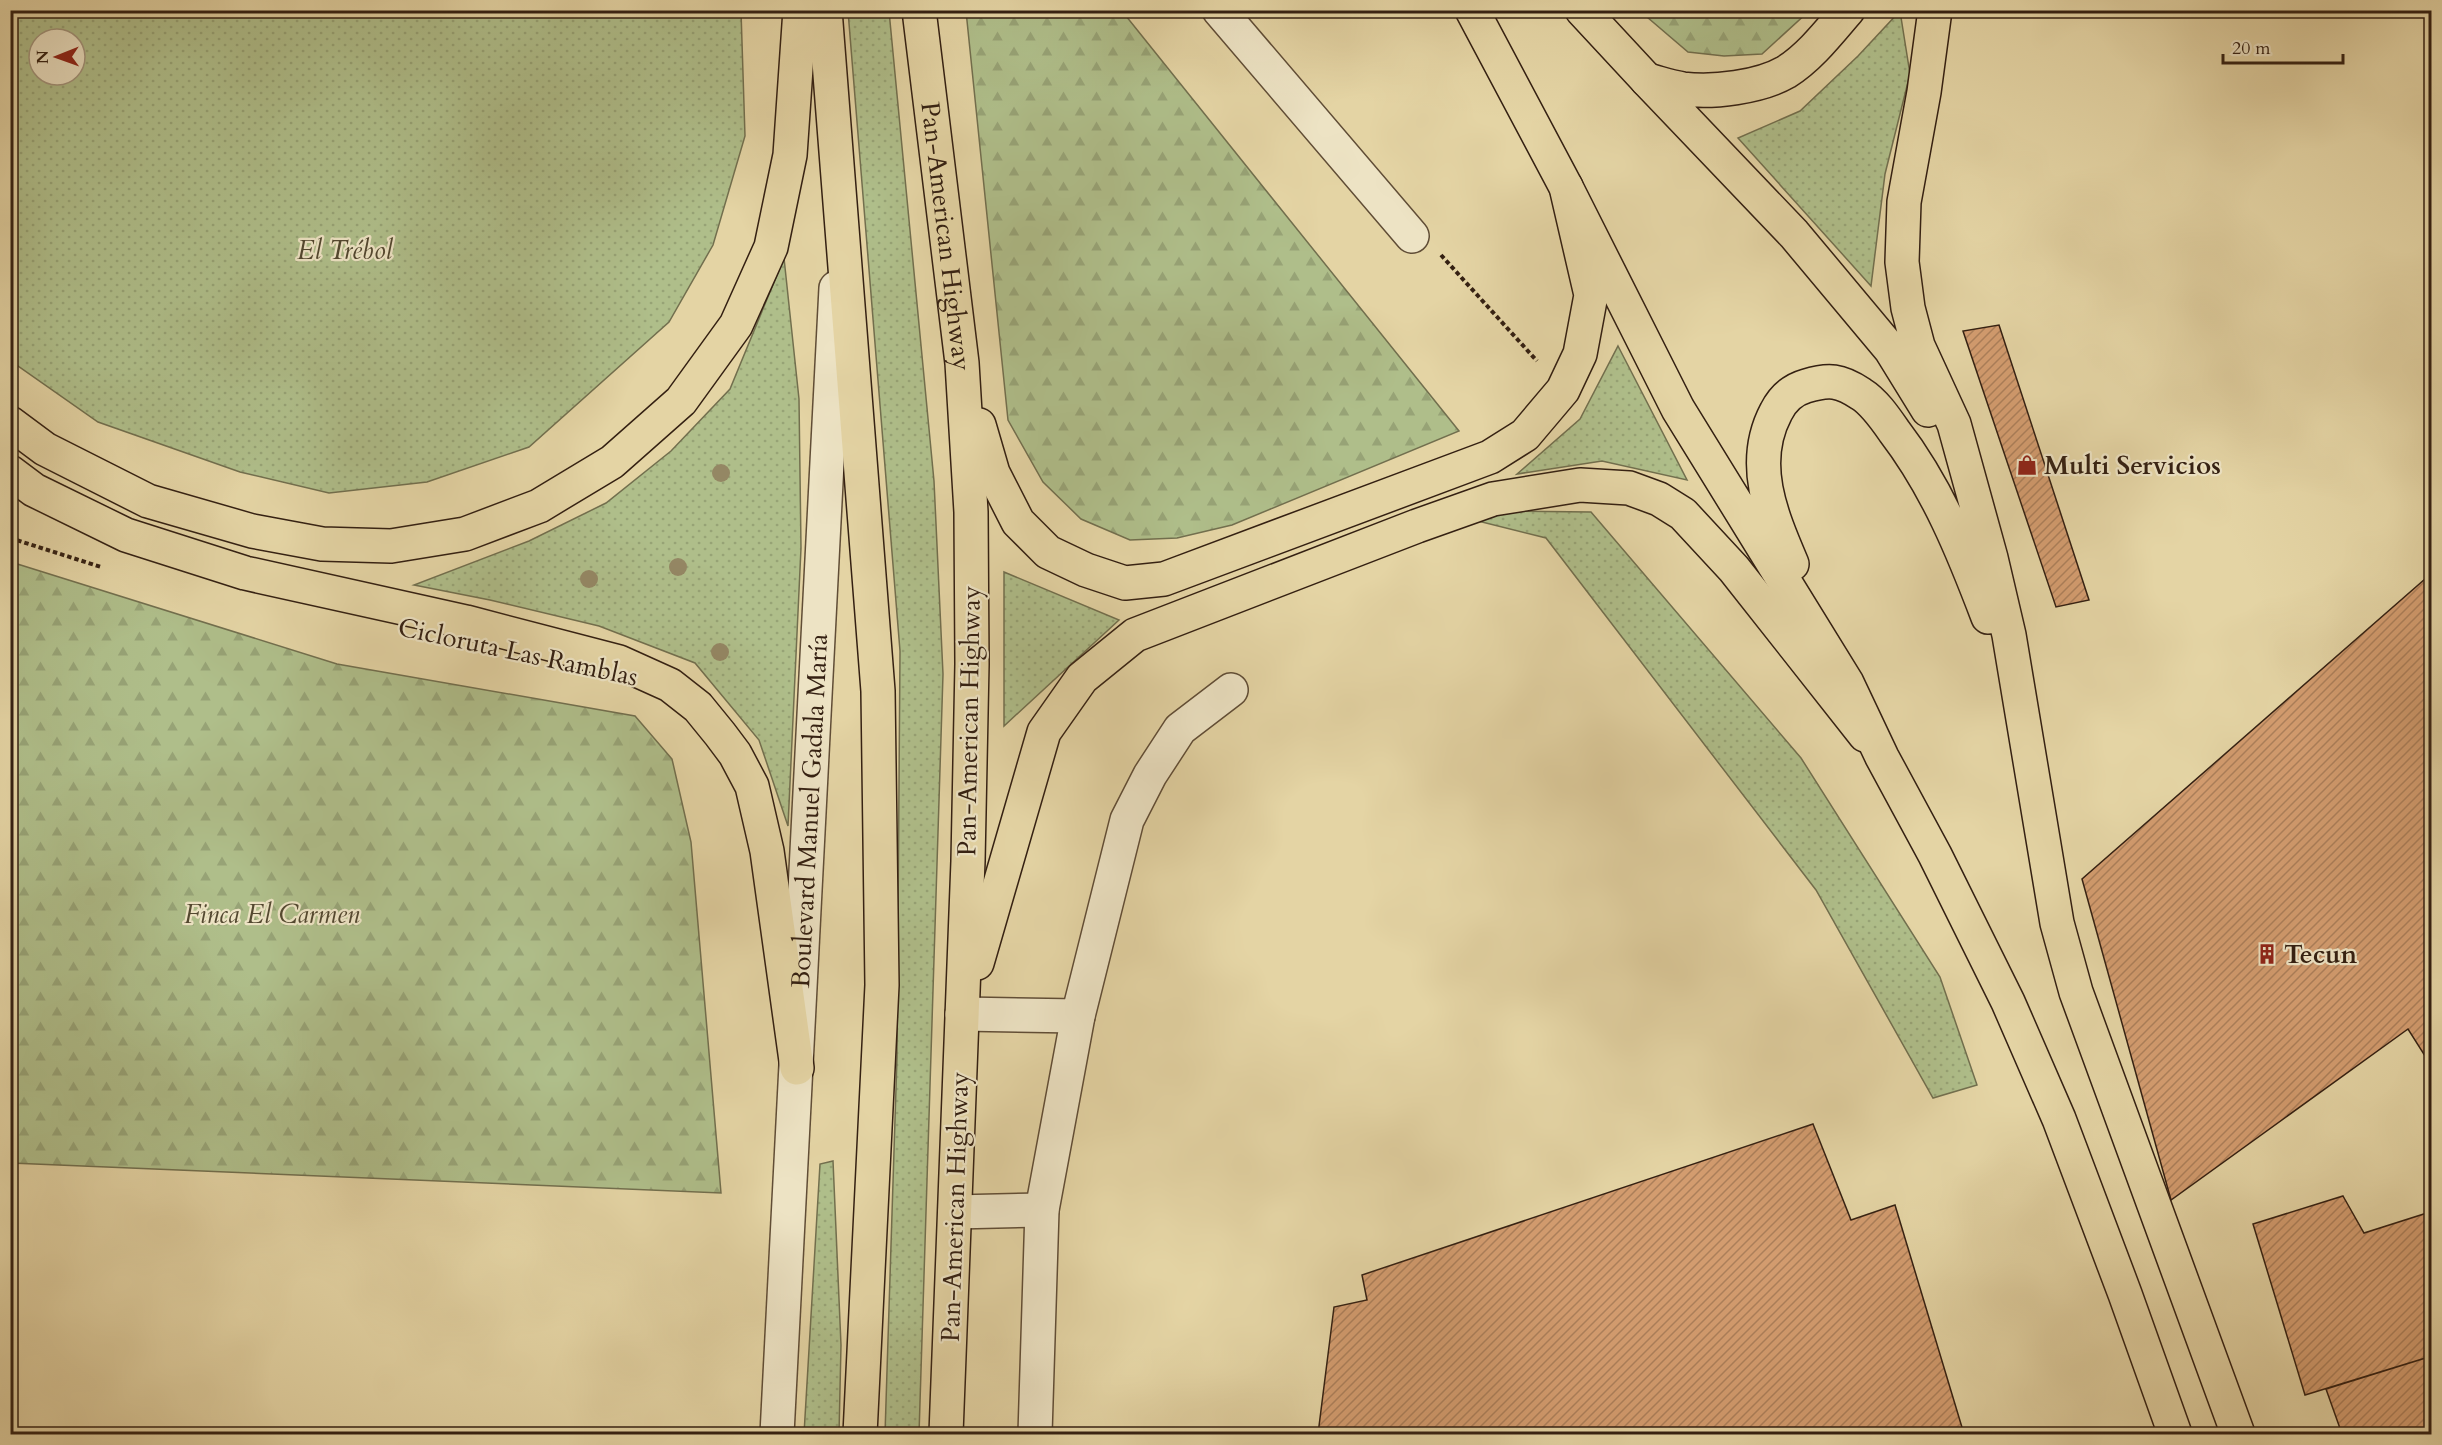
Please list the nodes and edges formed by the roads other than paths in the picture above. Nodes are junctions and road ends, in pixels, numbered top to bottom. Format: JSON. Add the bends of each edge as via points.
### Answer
{"nodes":[{"id":1,"x":800,"y":10,"type":"edge"},
{"id":2,"x":825,"y":10,"type":"edge"},
{"id":3,"x":919,"y":10,"type":"edge"},
{"id":4,"x":1219,"y":10,"type":"edge"},
{"id":5,"x":1472,"y":10,"type":"edge"},
{"id":6,"x":1582,"y":10,"type":"edge"},
{"id":7,"x":1848,"y":10,"type":"edge"},
{"id":8,"x":1935,"y":10,"type":"edge"},
{"id":9,"x":1647,"y":80,"type":"junction"},
{"id":10,"x":841,"y":187,"type":"junction"},
{"id":11,"x":1566,"y":187,"type":"junction"},
{"id":12,"x":1412,"y":236,"type":"road end"},
{"id":13,"x":962,"y":363,"type":"junction"},
{"id":14,"x":10,"y":423,"type":"edge"},
{"id":15,"x":10,"y":472,"type":"edge"},
{"id":16,"x":1991,"y":558,"type":"junction"},
{"id":17,"x":1846,"y":683,"type":"junction"},
{"id":18,"x":1231,"y":690,"type":"dead end"},
{"id":19,"x":2020,"y":709,"type":"junction"},
{"id":20,"x":1882,"y":757,"type":"junction"},
{"id":21,"x":962,"y":1014,"type":"junction"},
{"id":22,"x":1078,"y":1016,"type":"junction"},
{"id":23,"x":797,"y":1068,"type":"junction"},
{"id":24,"x":1042,"y":1210,"type":"junction"},
{"id":25,"x":955,"y":1212,"type":"junction"},
{"id":26,"x":777,"y":1434,"type":"edge"},
{"id":27,"x":860,"y":1434,"type":"edge"},
{"id":28,"x":946,"y":1434,"type":"edge"},
{"id":29,"x":1035,"y":1434,"type":"edge"},
{"id":30,"x":2175,"y":1434,"type":"edge"},
{"id":31,"x":2238,"y":1434,"type":"edge"}],
"edges":[{"from":1,"to":14,"type":"main road","via":[[790,155],[771,247],[736,325],[681,401],[612,462],[539,506],[465,534],[391,546],[322,544],[252,531],[148,501],[45,449]]},
{"from":2,"to":10,"type":"main road"},
{"from":3,"to":13,"type":"main road","name":"Pan-American Highway"},
{"from":4,"to":12,"type":"street"},
{"from":5,"to":11,"type":"main road"},
{"from":6,"to":9,"type":"main road"},
{"from":7,"to":9,"type":"main road","via":[[1786,72],[1749,86],[1683,89]]},
{"from":8,"to":16,"type":"main road","via":[[1904,202],[1902,262],[1918,346],[1954,424]]},
{"from":9,"to":16,"type":"main road","via":[[1794,234],[1891,350],[1951,455]]},
{"from":10,"to":23,"type":"street","name":"Boulevard Manuel Gadala María"},
{"from":10,"to":27,"type":"main road","via":[[878,691],[882,985]]},
{"from":11,"to":13,"type":"main road","via":[[1591,295],[1580,354],[1563,390],[1525,435],[1490,457],[1164,579],[1125,583],[1086,570],[1048,552],[1018,522],[993,473]]},
{"from":11,"to":17,"type":"main road","via":[[1678,409]]},
{"from":13,"to":21,"type":"main road","name":"Pan-American Highway","via":[[971,512],[972,664]]},
{"from":15,"to":23,"type":"main road","via":[[34,490],[126,535],[245,573],[466,622],[619,662],[670,685],[698,707],[720,734],[752,786],[767,851]]},
{"from":16,"to":19,"type":"main road","via":[[2009,635]]},
{"from":17,"to":19,"type":"main road","via":[[1776,527],[1764,484],[1762,452],[1768,427],[1781,402],[1798,388],[1820,381],[1838,381],[1863,395],[1920,467],[1967,563]]},
{"from":17,"to":20,"type":"main road"},
{"from":18,"to":22,"type":"street","via":[[1180,729],[1127,820]]},
{"from":19,"to":31,"type":"main road","via":[[2057,922],[2076,992]]},
{"from":20,"to":21,"type":"main road","via":[[1734,570],[1683,514],[1659,499],[1629,488],[1580,485],[1493,499],[1135,635],[1082,678],[1044,732]]},
{"from":20,"to":30,"type":"main road","via":[[2008,1002],[2060,1119]]},
{"from":21,"to":22,"type":"street"},
{"from":21,"to":25,"type":"main road","name":"Pan-American Highway"},
{"from":22,"to":24,"type":"street"},
{"from":23,"to":26,"type":"street","name":"Boulevard Manuel Gadala María"},
{"from":24,"to":25,"type":"street"},
{"from":24,"to":29,"type":"street"},
{"from":25,"to":28,"type":"main road","name":"Pan-American Highway"}]}
